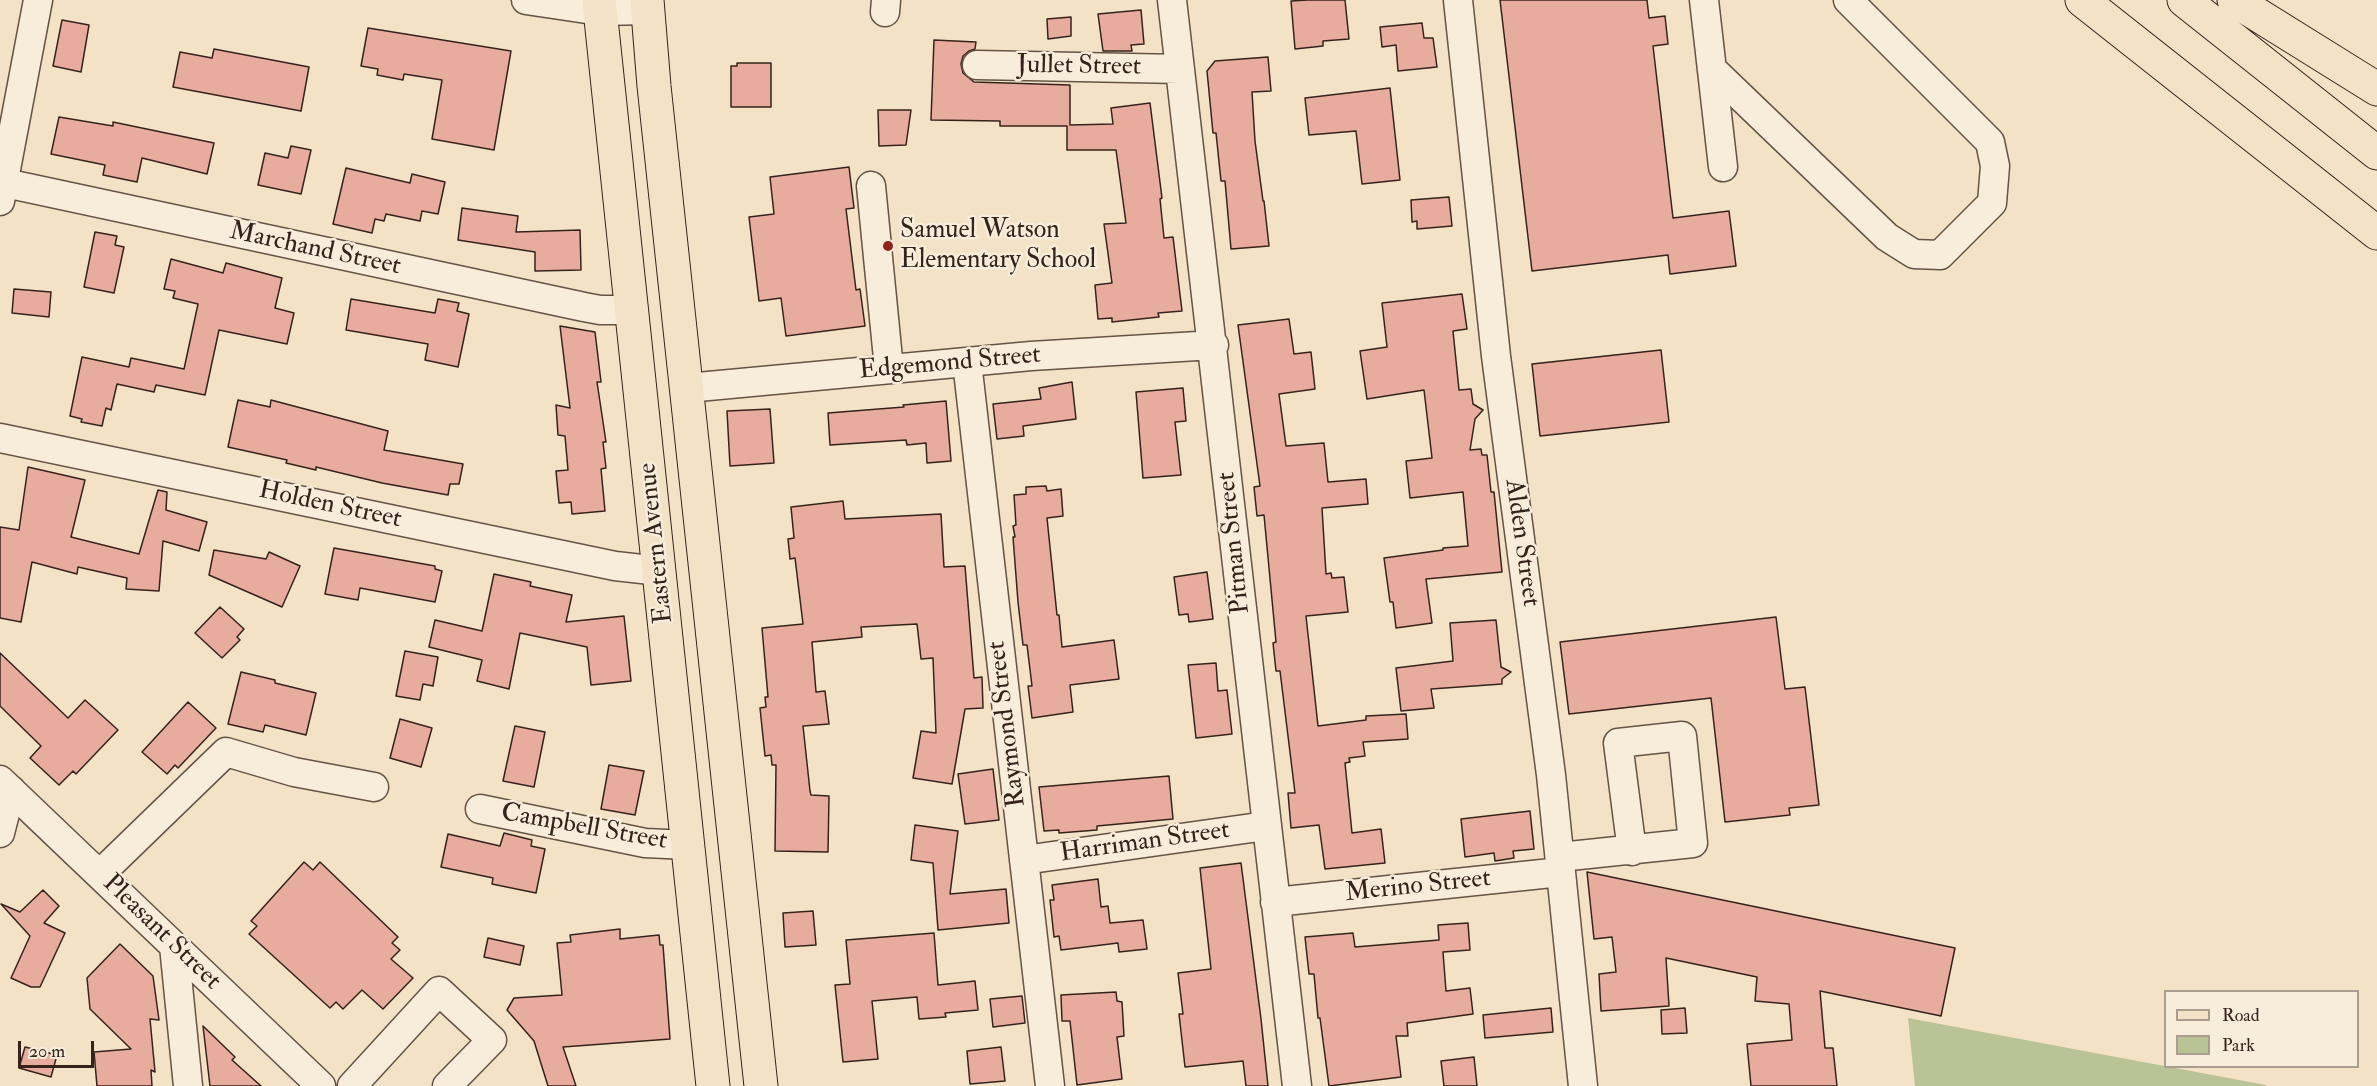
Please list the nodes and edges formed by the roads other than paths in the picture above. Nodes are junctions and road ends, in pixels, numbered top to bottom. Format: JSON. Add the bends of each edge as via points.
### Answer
{"nodes":[{"id":1,"x":38,"y":0,"type":"edge"},
{"id":2,"x":526,"y":0,"type":"edge"},
{"id":3,"x":1172,"y":0,"type":"edge"},
{"id":4,"x":1458,"y":0,"type":"edge"},
{"id":5,"x":1704,"y":0,"type":"edge"},
{"id":6,"x":1848,"y":0,"type":"edge"},
{"id":7,"x":2082,"y":0,"type":"edge"},
{"id":8,"x":2184,"y":0,"type":"edge"},
{"id":9,"x":2234,"y":0,"type":"edge"},
{"id":10,"x":599,"y":5,"type":"edge"},
{"id":11,"x":648,"y":5,"type":"edge"},
{"id":12,"x":977,"y":65,"type":"dead end"},
{"id":13,"x":1180,"y":69,"type":"junction"},
{"id":14,"x":1712,"y":69,"type":"junction"},
{"id":15,"x":2377,"y":89,"type":"edge"},
{"id":16,"x":2377,"y":153,"type":"edge"},
{"id":17,"x":1723,"y":167,"type":"dead end"},
{"id":18,"x":871,"y":186,"type":"dead end"},
{"id":19,"x":1,"y":189,"type":"edge"},
{"id":20,"x":2377,"y":233,"type":"edge"},
{"id":21,"x":631,"y":310,"type":"junction"},
{"id":22,"x":1214,"y":345,"type":"junction"},
{"id":23,"x":967,"y":362,"type":"junction"},
{"id":24,"x":889,"y":369,"type":"junction"},
{"id":25,"x":687,"y":388,"type":"junction"},
{"id":26,"x":0,"y":438,"type":"edge"},
{"id":27,"x":660,"y":571,"type":"junction"},
{"id":28,"x":6,"y":785,"type":"edge"},
{"id":29,"x":374,"y":787,"type":"dead end"},
{"id":30,"x":480,"y":809,"type":"dead end"},
{"id":31,"x":1266,"y":826,"type":"junction"},
{"id":32,"x":0,"y":833,"type":"edge"},
{"id":33,"x":688,"y":845,"type":"junction"},
{"id":34,"x":1632,"y":851,"type":"dead end"},
{"id":35,"x":1024,"y":860,"type":"junction"},
{"id":36,"x":1560,"y":865,"type":"junction"},
{"id":37,"x":100,"y":874,"type":"junction"},
{"id":38,"x":1275,"y":903,"type":"junction"},
{"id":39,"x":174,"y":946,"type":"junction"},
{"id":40,"x":188,"y":1086,"type":"edge"},
{"id":41,"x":321,"y":1086,"type":"edge"},
{"id":42,"x":352,"y":1086,"type":"edge"},
{"id":43,"x":447,"y":1086,"type":"edge"},
{"id":44,"x":713,"y":1086,"type":"edge"},
{"id":45,"x":761,"y":1086,"type":"edge"},
{"id":46,"x":1050,"y":1086,"type":"edge"},
{"id":47,"x":1297,"y":1086,"type":"edge"},
{"id":48,"x":1583,"y":1086,"type":"edge"}],
"edges":[{"from":1,"to":19,"type":"street"},
{"from":2,"to":10,"type":"street"},
{"from":3,"to":13,"type":"street","name":"Pitman Street"},
{"from":4,"to":36,"type":"street","name":"Alden Street","via":[[1496,356]]},
{"from":5,"to":14,"type":"street"},
{"from":6,"to":14,"type":"street","via":[[1990,142],[1995,166],[1992,203],[1940,255],[1914,254],[1887,237]]},
{"from":7,"to":20,"type":"main road"},
{"from":8,"to":16,"type":"main road"},
{"from":9,"to":15,"type":"main road"},
{"from":10,"to":11,"type":"street"},
{"from":10,"to":21,"type":"main road","name":"Eastern Avenue"},
{"from":11,"to":25,"type":"main road","name":"Eastern Avenue"},
{"from":12,"to":13,"type":"street","name":"Jullet Street"},
{"from":13,"to":22,"type":"street","name":"Pitman Street"},
{"from":14,"to":17,"type":"street"},
{"from":18,"to":24,"type":"street"},
{"from":19,"to":21,"type":"street","name":"Marchand Street","via":[[584,307]]},
{"from":21,"to":27,"type":"main road","name":"Eastern Avenue"},
{"from":22,"to":23,"type":"street","name":"Edgemond Street"},
{"from":22,"to":31,"type":"street","name":"Pitman Street"},
{"from":23,"to":24,"type":"street","name":"Edgemond Street"},
{"from":23,"to":35,"type":"street","name":"Raymond Street"},
{"from":24,"to":25,"type":"street","name":"Edgemond Street"},
{"from":25,"to":45,"type":"main road","name":"Eastern Avenue"},
{"from":26,"to":27,"type":"street","name":"Holden Street","via":[[615,566]]},
{"from":27,"to":33,"type":"main road","name":"Eastern Avenue"},
{"from":28,"to":32,"type":"street"},
{"from":28,"to":37,"type":"street","name":"Pleasant Street"},
{"from":29,"to":37,"type":"street","via":[[294,772],[226,752]]},
{"from":30,"to":33,"type":"street","name":"Campbell Street","via":[[645,843]]},
{"from":31,"to":35,"type":"street","name":"Harriman Street"},
{"from":31,"to":38,"type":"street","name":"Pitman Street"},
{"from":33,"to":44,"type":"main road","name":"Eastern Avenue"},
{"from":34,"to":36,"type":"street","name":"Merino Street"},
{"from":35,"to":46,"type":"street","name":"Raymond Street"},
{"from":36,"to":38,"type":"street","name":"Merino Street"},
{"from":36,"to":48,"type":"street","name":"Alden Street"},
{"from":37,"to":39,"type":"street","name":"Pleasant Street"},
{"from":38,"to":47,"type":"street","name":"Pitman Street"},
{"from":39,"to":40,"type":"street"},
{"from":39,"to":41,"type":"street","name":"Pleasant Street"},
{"from":42,"to":43,"type":"street","via":[[439,991],[492,1040]]}]}
